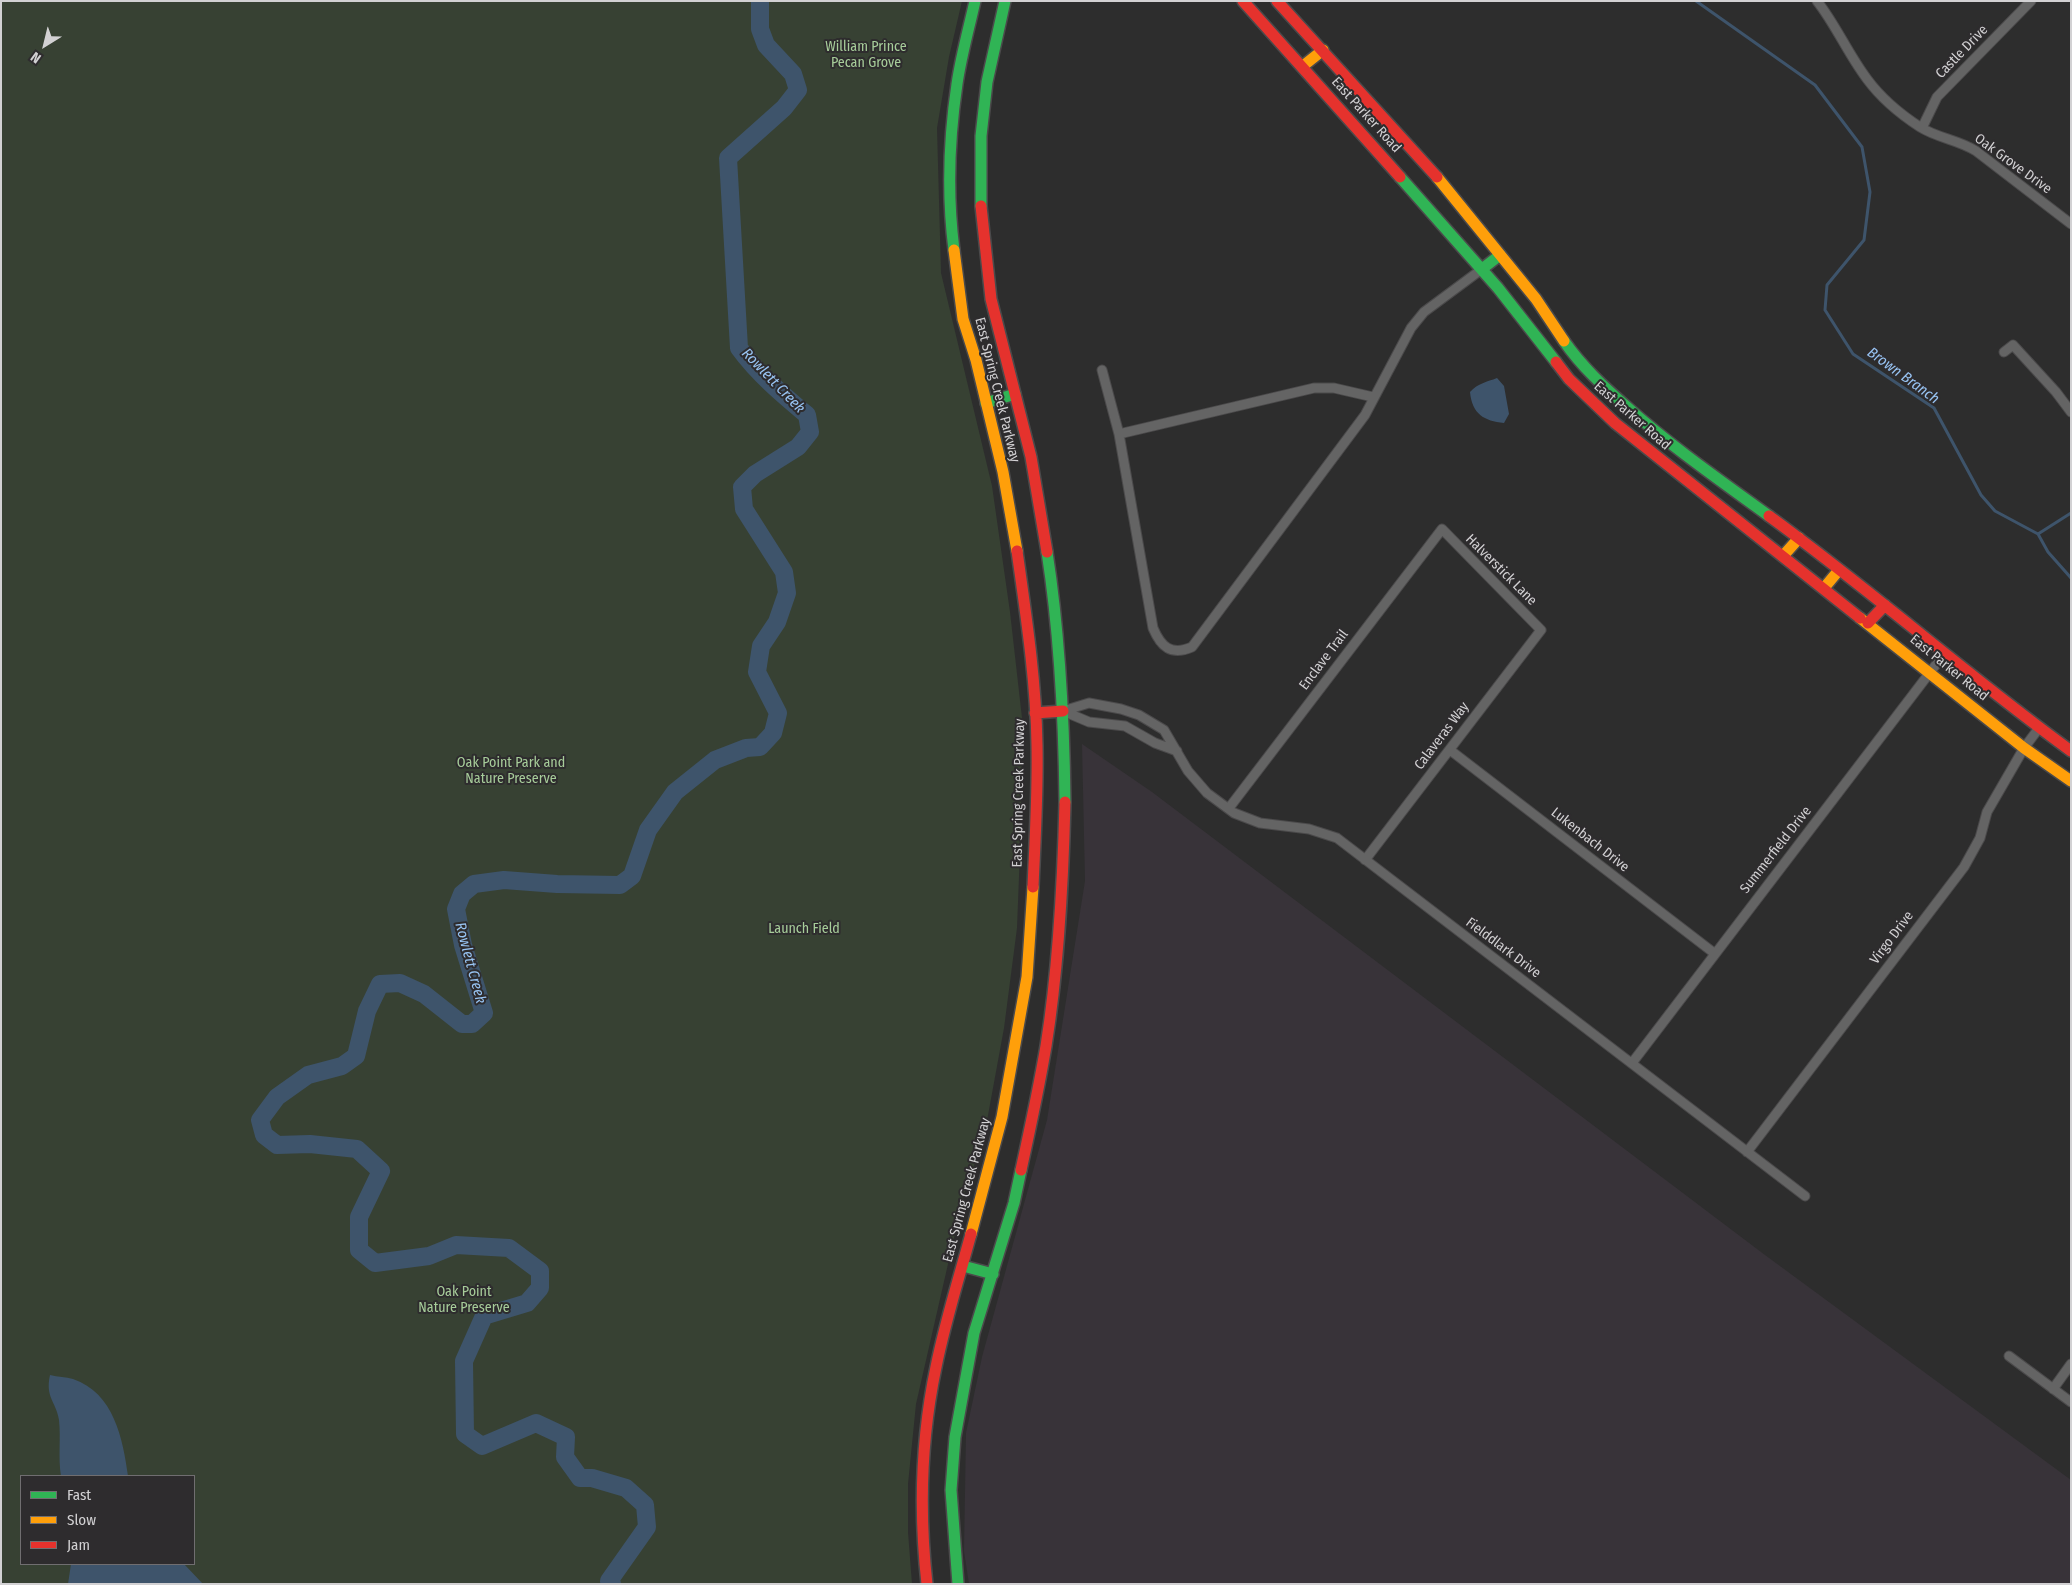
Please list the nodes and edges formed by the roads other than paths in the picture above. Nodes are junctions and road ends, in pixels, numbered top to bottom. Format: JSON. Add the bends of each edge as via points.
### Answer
{"nodes":[{"id":1,"x":974,"y":1,"type":"edge"},
{"id":2,"x":1005,"y":1,"type":"edge"},
{"id":3,"x":1243,"y":1,"type":"edge"},
{"id":4,"x":1277,"y":1,"type":"edge"},
{"id":5,"x":2031,"y":1,"type":"edge"},
{"id":6,"x":1822,"y":3,"type":"edge"},
{"id":7,"x":1323,"y":50,"type":"junction"},
{"id":8,"x":1303,"y":66,"type":"junction"},
{"id":9,"x":1922,"y":128,"type":"junction"},
{"id":10,"x":2071,"y":224,"type":"edge"},
{"id":11,"x":1500,"y":255,"type":"junction"},
{"id":12,"x":1482,"y":269,"type":"junction"},
{"id":13,"x":2004,"y":352,"type":"dead end"},
{"id":14,"x":1583,"y":366,"type":"junction"},
{"id":15,"x":1102,"y":370,"type":"dead end"},
{"id":16,"x":1569,"y":379,"type":"junction"},
{"id":17,"x":1015,"y":394,"type":"junction"},
{"id":18,"x":1373,"y":397,"type":"junction"},
{"id":19,"x":986,"y":403,"type":"junction"},
{"id":20,"x":1628,"y":409,"type":"junction"},
{"id":21,"x":2071,"y":412,"type":"edge"},
{"id":22,"x":1615,"y":423,"type":"junction"},
{"id":23,"x":1119,"y":434,"type":"junction"},
{"id":24,"x":1705,"y":471,"type":"junction"},
{"id":25,"x":1694,"y":487,"type":"junction"},
{"id":26,"x":1442,"y":529,"type":"joint"},
{"id":27,"x":1799,"y":538,"type":"junction"},
{"id":28,"x":1783,"y":556,"type":"junction"},
{"id":29,"x":1839,"y":570,"type":"junction"},
{"id":30,"x":1824,"y":588,"type":"junction"},
{"id":31,"x":1884,"y":605,"type":"junction"},
{"id":32,"x":1868,"y":623,"type":"junction"},
{"id":33,"x":1541,"y":630,"type":"joint"},
{"id":34,"x":1944,"y":654,"type":"junction"},
{"id":35,"x":1931,"y":672,"type":"junction"},
{"id":36,"x":1063,"y":711,"type":"junction"},
{"id":37,"x":1035,"y":713,"type":"junction"},
{"id":38,"x":2039,"y":728,"type":"junction"},
{"id":39,"x":2024,"y":748,"type":"junction"},
{"id":40,"x":1450,"y":750,"type":"junction"},
{"id":41,"x":1177,"y":751,"type":"junction"},
{"id":42,"x":2071,"y":751,"type":"edge"},
{"id":43,"x":2071,"y":781,"type":"edge"},
{"id":44,"x":1229,"y":808,"type":"junction"},
{"id":45,"x":1365,"y":860,"type":"junction"},
{"id":46,"x":1714,"y":953,"type":"junction"},
{"id":47,"x":1632,"y":1063,"type":"junction"},
{"id":48,"x":1747,"y":1152,"type":"junction"},
{"id":49,"x":1805,"y":1196,"type":"dead end"},
{"id":50,"x":963,"y":1266,"type":"junction"},
{"id":51,"x":993,"y":1274,"type":"junction"},
{"id":52,"x":2009,"y":1356,"type":"dead end"},
{"id":53,"x":2071,"y":1364,"type":"edge"},
{"id":54,"x":2053,"y":1389,"type":"junction"},
{"id":55,"x":2071,"y":1402,"type":"edge"},
{"id":56,"x":927,"y":1584,"type":"edge"},
{"id":57,"x":958,"y":1584,"type":"edge"}],
"edges":[{"from":1,"to":19,"type":"main road","name":"East Spring Creek Parkway","via":[[957,84],[950,169],[951,224],[963,319]]},
{"from":2,"to":17,"type":"main road","name":"East Spring Creek Parkway","via":[[987,82],[981,136],[981,215],[991,299]]},
{"from":3,"to":8,"type":"main road","name":"East Parker Road"},
{"from":4,"to":7,"type":"main road","name":"East Parker Road"},
{"from":5,"to":9,"type":"street","name":"Castle Drive","via":[[1937,97]]},
{"from":6,"to":9,"type":"street","name":"Oak Grove Drive","via":[[1866,78],[1882,97]]},
{"from":7,"to":8,"type":"main road"},
{"from":7,"to":11,"type":"main road","name":"East Parker Road","via":[[1443,183]]},
{"from":8,"to":12,"type":"main road","name":"East Parker Road"},
{"from":9,"to":10,"type":"street","name":"Oak Grove Drive","via":[[1968,146]]},
{"from":11,"to":12,"type":"main road"},
{"from":11,"to":14,"type":"main road","name":"East Parker Road","via":[[1546,312]]},
{"from":12,"to":16,"type":"main road","name":"East Parker Road"},
{"from":12,"to":18,"type":"street","via":[[1411,328]]},
{"from":13,"to":21,"type":"street","via":[[2012,345]]},
{"from":14,"to":16,"type":"main road"},
{"from":14,"to":20,"type":"main road","name":"East Parker Road"},
{"from":15,"to":23,"type":"street"},
{"from":16,"to":22,"type":"main road","name":"East Parker Road"},
{"from":17,"to":19,"type":"main road"},
{"from":17,"to":36,"type":"main road","name":"East Spring Creek Parkway","via":[[1031,457],[1050,563]]},
{"from":18,"to":23,"type":"street","via":[[1334,388],[1314,388]]},
{"from":18,"to":23,"type":"street","via":[[1365,415],[1192,647],[1182,651],[1170,650],[1159,641],[1153,628]]},
{"from":19,"to":37,"type":"main road","name":"East Spring Creek Parkway","via":[[1014,529],[1031,652]]},
{"from":20,"to":22,"type":"main road"},
{"from":20,"to":24,"type":"main road","name":"East Parker Road"},
{"from":22,"to":25,"type":"main road","name":"East Parker Road"},
{"from":24,"to":25,"type":"main road"},
{"from":24,"to":27,"type":"main road","name":"East Parker Road"},
{"from":25,"to":28,"type":"main road","name":"East Parker Road"},
{"from":26,"to":33,"type":"street","name":"Halverstick Lane"},
{"from":26,"to":44,"type":"street","name":"Enclave Trail"},
{"from":27,"to":28,"type":"main road"},
{"from":27,"to":29,"type":"main road","name":"East Parker Road"},
{"from":28,"to":30,"type":"main road","name":"East Parker Road"},
{"from":29,"to":30,"type":"main road"},
{"from":29,"to":31,"type":"main road","name":"East Parker Road"},
{"from":30,"to":32,"type":"main road","name":"East Parker Road"},
{"from":31,"to":32,"type":"main road"},
{"from":31,"to":34,"type":"main road","name":"East Parker Road"},
{"from":32,"to":35,"type":"main road","name":"East Parker Road"},
{"from":33,"to":40,"type":"street","name":"Calaveras Way"},
{"from":34,"to":35,"type":"street","name":"Summerfield Drive"},
{"from":34,"to":38,"type":"main road","name":"East Parker Road"},
{"from":35,"to":39,"type":"main road","name":"East Parker Road"},
{"from":35,"to":46,"type":"street","name":"Summerfield Drive"},
{"from":36,"to":37,"type":"main road"},
{"from":36,"to":41,"type":"street","via":[[1089,722],[1125,726]]},
{"from":36,"to":41,"type":"street","name":"Fielddlark Drive","via":[[1089,703],[1139,714],[1164,730]]},
{"from":36,"to":51,"type":"main road","name":"East Spring Creek Parkway","via":[[1063,887],[1053,992],[1046,1046],[1014,1203]]},
{"from":37,"to":50,"type":"main road","name":"East Spring Creek Parkway","via":[[1036,831],[1027,977],[1002,1116]]},
{"from":38,"to":39,"type":"street","name":"Virgo Drive"},
{"from":38,"to":42,"type":"main road","name":"East Parker Road"},
{"from":39,"to":43,"type":"main road","name":"East Parker Road"},
{"from":39,"to":48,"type":"street","name":"Virgo Drive","via":[[1987,812],[1980,838],[1964,867]]},
{"from":40,"to":45,"type":"street","name":"Calaveras Way"},
{"from":40,"to":46,"type":"street","name":"Lukenbach Drive"},
{"from":41,"to":44,"type":"street","name":"Fielddlark Drive","via":[[1188,771],[1207,793]]},
{"from":44,"to":45,"type":"street","name":"Fielddlark Drive","via":[[1260,823],[1309,829],[1337,838]]},
{"from":45,"to":47,"type":"street","name":"Fielddlark Drive"},
{"from":46,"to":47,"type":"street","name":"Summerfield Drive"},
{"from":47,"to":48,"type":"street","name":"Fielddlark Drive"},
{"from":48,"to":49,"type":"street","name":"Fielddlark Drive"},
{"from":50,"to":51,"type":"main road"},
{"from":50,"to":56,"type":"main road","name":"East Spring Creek Parkway","via":[[936,1366],[925,1444],[921,1512]]},
{"from":51,"to":57,"type":"main road","name":"East Spring Creek Parkway","via":[[974,1334],[955,1437],[951,1490]]},
{"from":52,"to":54,"type":"street"},
{"from":53,"to":54,"type":"street"},
{"from":54,"to":55,"type":"street"}]}
